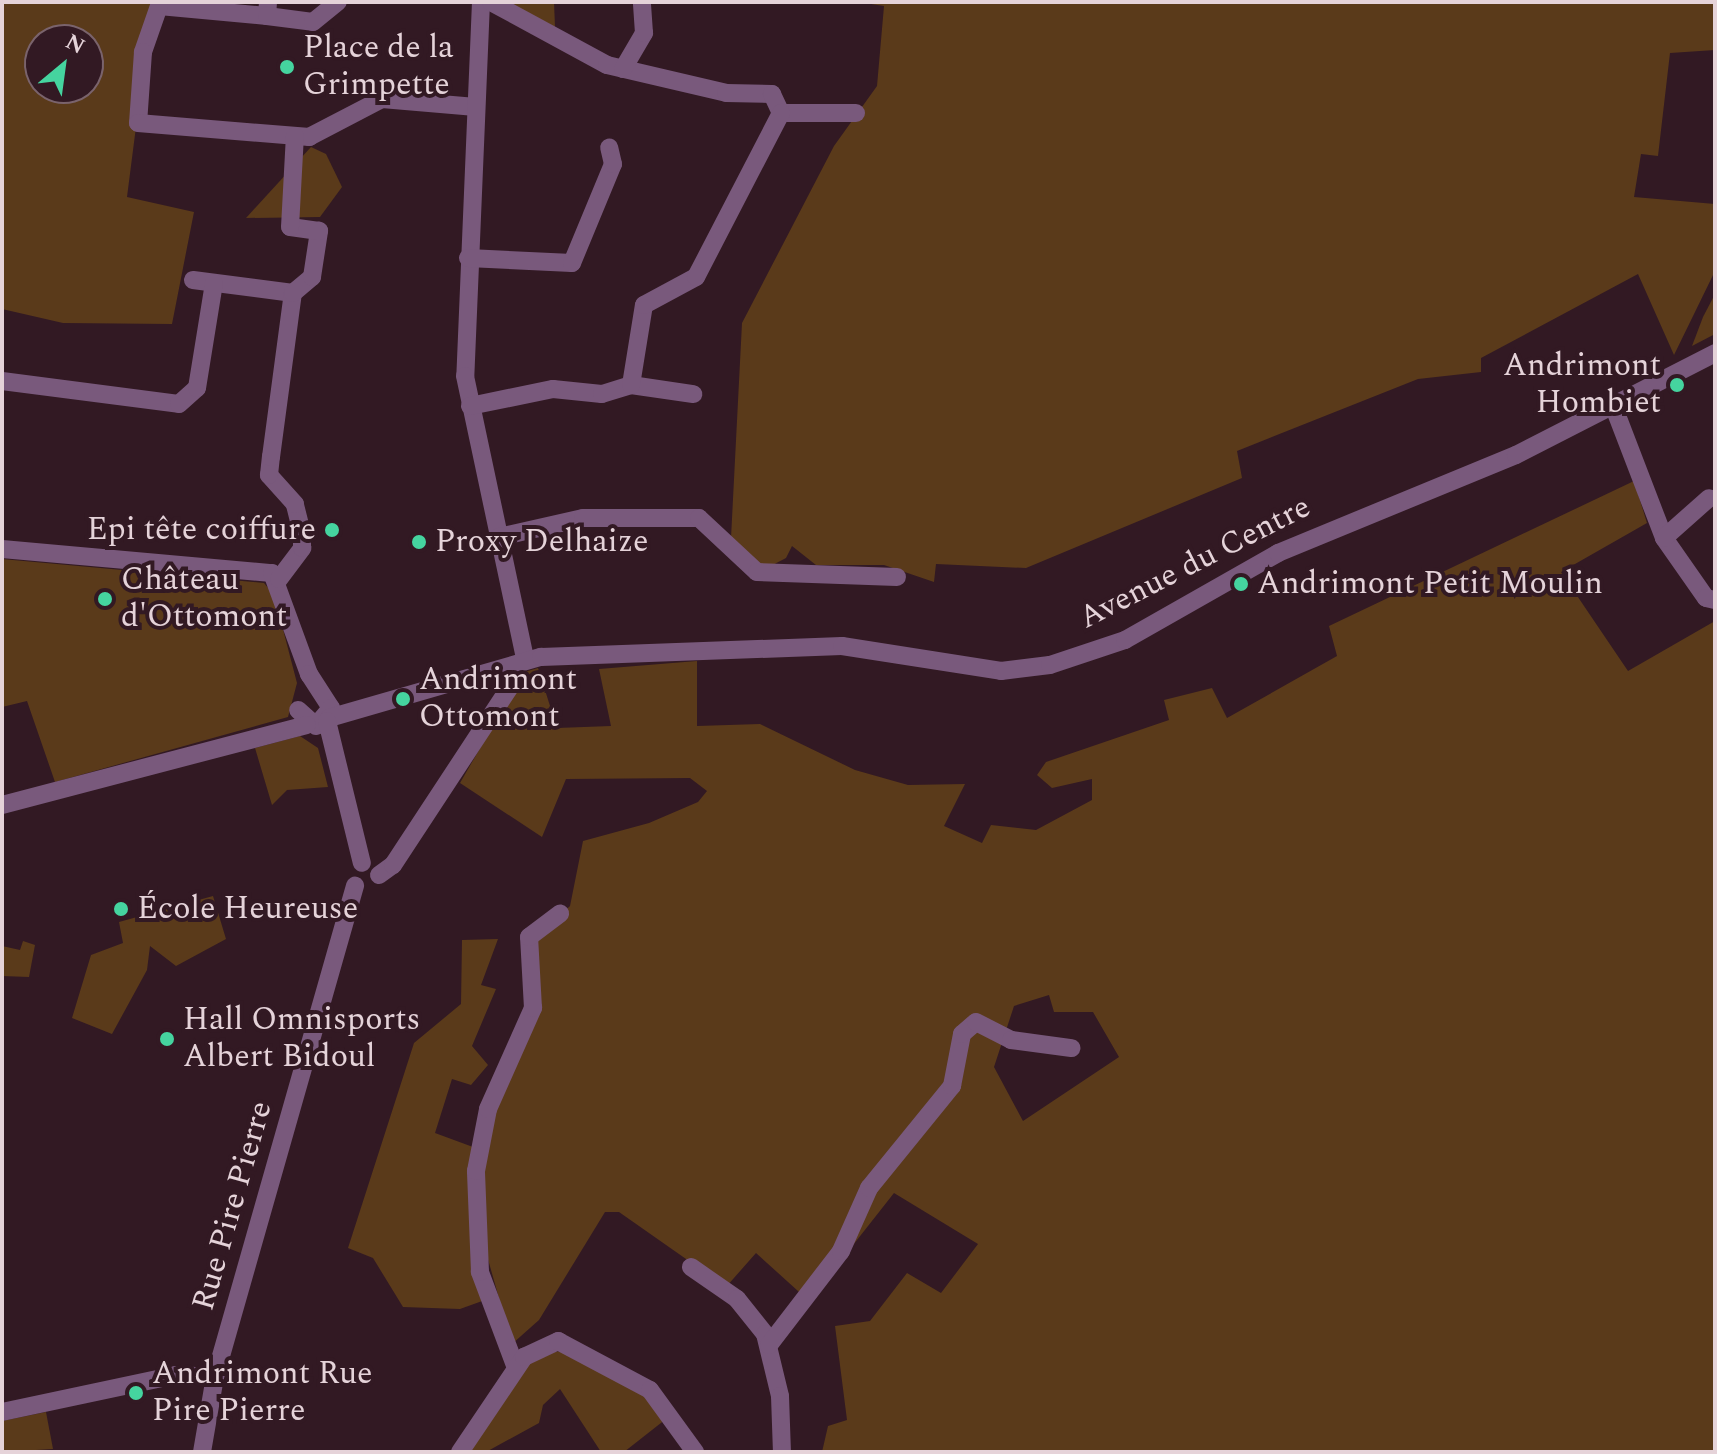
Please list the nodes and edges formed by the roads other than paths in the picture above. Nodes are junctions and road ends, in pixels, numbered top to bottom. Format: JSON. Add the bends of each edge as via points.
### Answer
{"nodes":[{"id":1,"x":338,"y":2,"type":"edge"},
{"id":2,"x":481,"y":2,"type":"edge"},
{"id":3,"x":491,"y":2,"type":"edge"},
{"id":4,"x":642,"y":2,"type":"edge"},
{"id":5,"x":268,"y":9,"type":"edge"},
{"id":6,"x":623,"y":69,"type":"junction"},
{"id":7,"x":476,"y":107,"type":"junction"},
{"id":8,"x":781,"y":113,"type":"junction"},
{"id":9,"x":856,"y":113,"type":"dead end"},
{"id":10,"x":295,"y":136,"type":"junction"},
{"id":11,"x":609,"y":147,"type":"dead end"},
{"id":12,"x":468,"y":258,"type":"junction"},
{"id":13,"x":193,"y":280,"type":"dead end"},
{"id":14,"x":214,"y":283,"type":"junction"},
{"id":15,"x":293,"y":293,"type":"junction"},
{"id":16,"x":1715,"y":353,"type":"edge"},
{"id":17,"x":2,"y":381,"type":"edge"},
{"id":18,"x":631,"y":385,"type":"junction"},
{"id":19,"x":693,"y":394,"type":"dead end"},
{"id":20,"x":1613,"y":405,"type":"junction"},
{"id":21,"x":470,"y":406,"type":"junction"},
{"id":22,"x":1709,"y":498,"type":"dead end"},
{"id":23,"x":499,"y":537,"type":"junction"},
{"id":24,"x":1664,"y":538,"type":"junction"},
{"id":25,"x":2,"y":549,"type":"edge"},
{"id":26,"x":897,"y":577,"type":"dead end"},
{"id":27,"x":279,"y":579,"type":"junction"},
{"id":28,"x":1712,"y":604,"type":"edge"},
{"id":29,"x":525,"y":659,"type":"junction"},
{"id":30,"x":515,"y":679,"type":"dead end"},
{"id":31,"x":316,"y":712,"type":"junction"},
{"id":32,"x":2,"y":805,"type":"edge"},
{"id":33,"x":362,"y":863,"type":"junction"},
{"id":34,"x":379,"y":875,"type":"junction"},
{"id":35,"x":355,"y":886,"type":"junction"},
{"id":36,"x":560,"y":914,"type":"dead end"},
{"id":37,"x":1071,"y":1048,"type":"dead end"},
{"id":38,"x":691,"y":1267,"type":"dead end"},
{"id":39,"x":769,"y":1345,"type":"junction"},
{"id":40,"x":516,"y":1368,"type":"junction"},
{"id":41,"x":215,"y":1377,"type":"junction"},
{"id":42,"x":2,"y":1412,"type":"edge"},
{"id":43,"x":202,"y":1452,"type":"edge"},
{"id":44,"x":460,"y":1452,"type":"edge"},
{"id":45,"x":695,"y":1452,"type":"edge"},
{"id":46,"x":782,"y":1452,"type":"edge"}],
"edges":[{"from":1,"to":5,"type":"street","via":[[313,22]]},
{"from":2,"to":7,"type":"street"},
{"from":3,"to":6,"type":"street"},
{"from":4,"to":6,"type":"street","via":[[644,33]]},
{"from":5,"to":10,"type":"street","via":[[159,6],[138,123]]},
{"from":6,"to":8,"type":"street","via":[[726,93],[772,94]]},
{"from":7,"to":10,"type":"street","via":[[382,99],[309,137]]},
{"from":7,"to":12,"type":"street"},
{"from":8,"to":9,"type":"street"},
{"from":8,"to":18,"type":"street","via":[[696,277],[644,305]]},
{"from":10,"to":15,"type":"street","via":[[290,227],[319,231],[312,277]]},
{"from":11,"to":12,"type":"street","via":[[613,164],[572,263]]},
{"from":12,"to":21,"type":"street","via":[[463,329]]},
{"from":13,"to":14,"type":"street"},
{"from":14,"to":15,"type":"street"},
{"from":14,"to":17,"type":"street","via":[[197,388],[179,404]]},
{"from":15,"to":27,"type":"street","via":[[269,475],[295,504],[302,548]]},
{"from":16,"to":20,"type":"street","name":"Avenue du Centre"},
{"from":18,"to":19,"type":"street"},
{"from":18,"to":21,"type":"street","via":[[602,394],[553,389]]},
{"from":20,"to":24,"type":"street"},
{"from":20,"to":29,"type":"street","name":"Avenue du Centre","via":[[1516,455],[1278,553],[1125,640],[1050,665],[1001,671],[842,646]]},
{"from":21,"to":23,"type":"street"},
{"from":22,"to":24,"type":"street"},
{"from":23,"to":26,"type":"street","via":[[583,518],[699,518],[757,572]]},
{"from":23,"to":29,"type":"street"},
{"from":24,"to":28,"type":"street"},
{"from":25,"to":27,"type":"street"},
{"from":27,"to":31,"type":"street"},
{"from":29,"to":31,"type":"street","name":"Avenue du Centre","via":[[374,702]]},
{"from":30,"to":34,"type":"street","via":[[401,854]]},
{"from":31,"to":32,"type":"street","name":"Avenue du Centre","via":[[257,737]]},
{"from":31,"to":33,"type":"street"},
{"from":33,"to":34,"type":"street"},
{"from":33,"to":35,"type":"street","name":"Rue Pire Pierre","via":[[352,875]]},
{"from":34,"to":35,"type":"street","via":[[373,887]]},
{"from":35,"to":41,"type":"street","name":"Rue Pire Pierre"},
{"from":36,"to":40,"type":"street","via":[[529,937],[533,1008],[488,1109],[476,1171],[480,1272]]},
{"from":37,"to":39,"type":"street","via":[[1011,1040],[976,1022],[962,1034],[952,1086],[869,1188],[841,1251]]},
{"from":38,"to":39,"type":"street","via":[[737,1299]]},
{"from":39,"to":46,"type":"street"},
{"from":40,"to":44,"type":"street"},
{"from":40,"to":45,"type":"street","via":[[533,1349],[558,1341],[596,1355],[650,1390]]},
{"from":41,"to":42,"type":"street","via":[[176,1375]]},
{"from":41,"to":43,"type":"street","name":"Rue Pire Pierre"}]}
